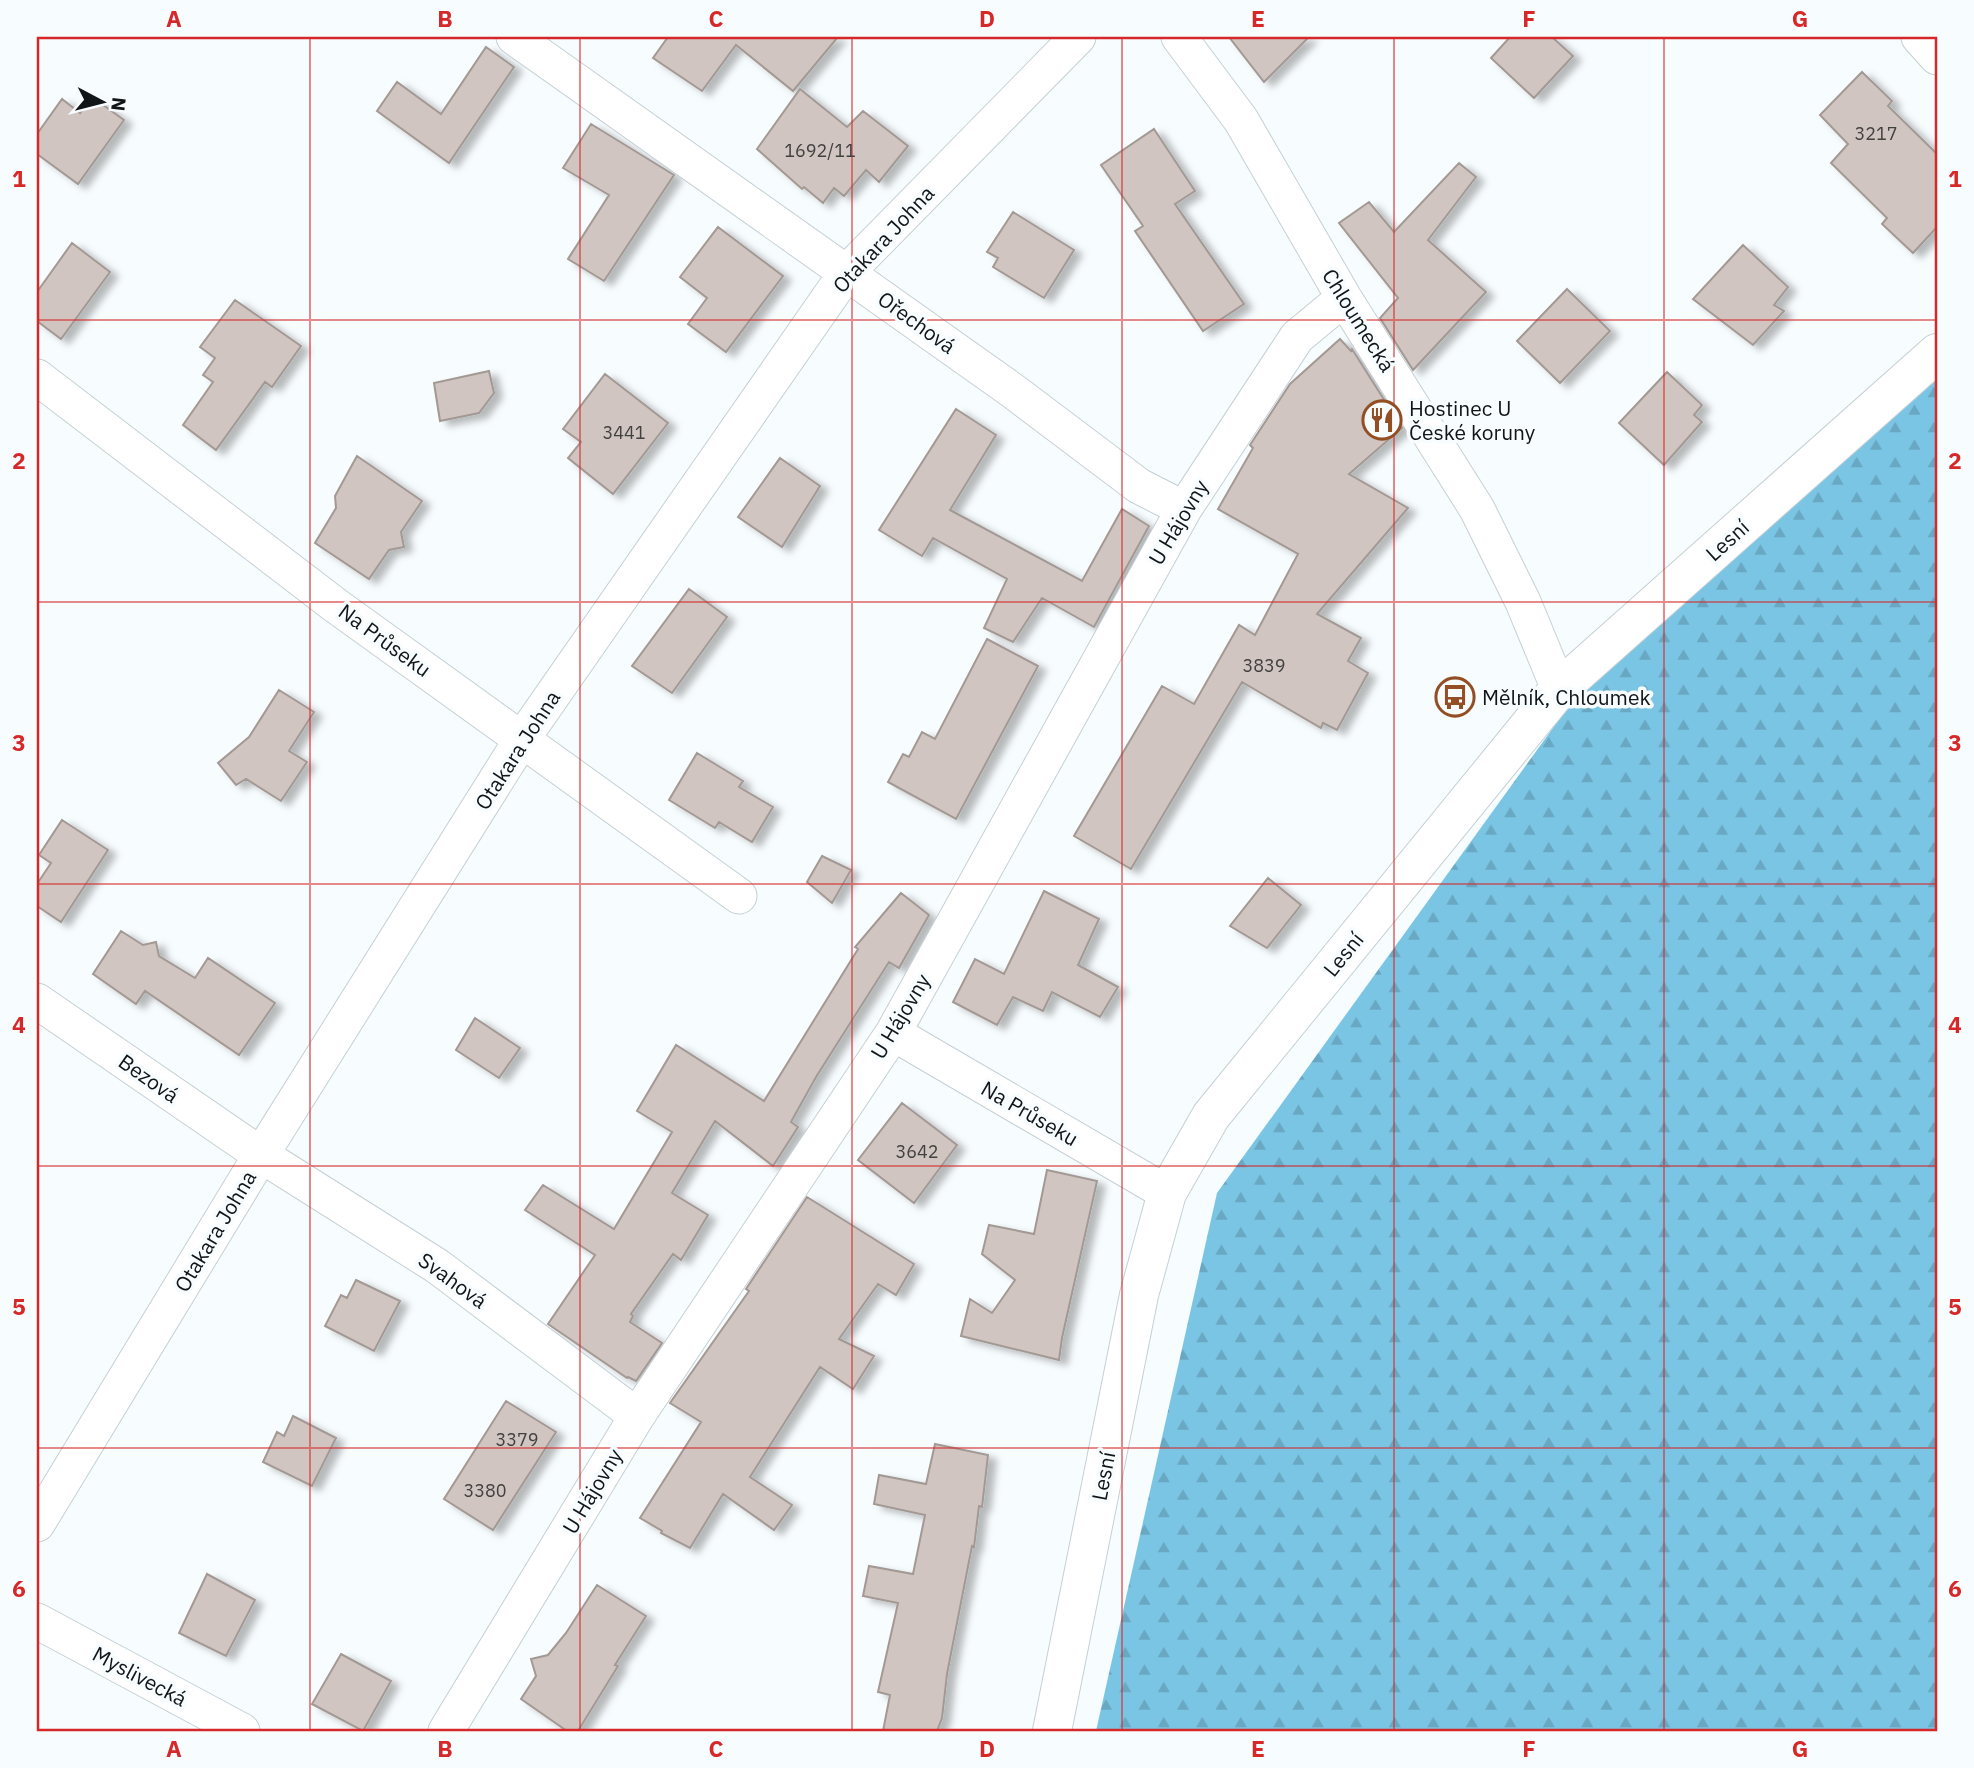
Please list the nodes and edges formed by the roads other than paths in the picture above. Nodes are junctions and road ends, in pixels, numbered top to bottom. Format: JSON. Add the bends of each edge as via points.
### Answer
{"nodes":[{"id":1,"x":514,"y":37,"type":"edge"},
{"id":2,"x":1078,"y":37,"type":"edge"},
{"id":3,"x":1179,"y":37,"type":"edge"},
{"id":4,"x":1919,"y":37,"type":"edge"},
{"id":5,"x":1937,"y":57,"type":"edge"},
{"id":6,"x":847,"y":272,"type":"junction"},
{"id":7,"x":1344,"y":298,"type":"junction"},
{"id":8,"x":1937,"y":353,"type":"edge"},
{"id":9,"x":37,"y":377,"type":"edge"},
{"id":10,"x":1184,"y":509,"type":"junction"},
{"id":11,"x":1559,"y":689,"type":"junction"},
{"id":12,"x":522,"y":739,"type":"junction"},
{"id":13,"x":739,"y":896,"type":"dead end"},
{"id":14,"x":37,"y":1001,"type":"edge"},
{"id":15,"x":893,"y":1033,"type":"junction"},
{"id":16,"x":261,"y":1155,"type":"junction"},
{"id":17,"x":1167,"y":1193,"type":"junction"},
{"id":18,"x":637,"y":1416,"type":"junction"},
{"id":19,"x":37,"y":1524,"type":"edge"},
{"id":20,"x":37,"y":1621,"type":"edge"},
{"id":21,"x":242,"y":1731,"type":"edge"},
{"id":22,"x":446,"y":1731,"type":"edge"},
{"id":23,"x":1052,"y":1731,"type":"edge"}],
"edges":[{"from":1,"to":6,"type":"street","name":"Ořechová"},
{"from":2,"to":6,"type":"street","name":"Otakara Johna"},
{"from":3,"to":7,"type":"street","name":"Chloumecká","via":[[1241,120]]},
{"from":4,"to":5,"type":"street"},
{"from":6,"to":10,"type":"street","name":"Ořechová","via":[[1139,486]]},
{"from":6,"to":12,"type":"street","name":"Otakara Johna"},
{"from":7,"to":10,"type":"street","name":"U Hájovny","via":[[1297,337]]},
{"from":7,"to":11,"type":"street","name":"Chloumecká","via":[[1477,509]]},
{"from":8,"to":11,"type":"street","name":"Lesní"},
{"from":9,"to":12,"type":"street","name":"Na Průseku","via":[[335,605]]},
{"from":10,"to":15,"type":"street","name":"U Hájovny"},
{"from":11,"to":17,"type":"street","name":"Lesní","via":[[1211,1116]]},
{"from":12,"to":13,"type":"street","name":"Na Průseku"},
{"from":12,"to":16,"type":"street","name":"Otakara Johna"},
{"from":14,"to":16,"type":"street","name":"Bezová"},
{"from":15,"to":17,"type":"street","name":"Na Průseku"},
{"from":15,"to":18,"type":"street","name":"U Hájovny"},
{"from":16,"to":18,"type":"street","name":"Svahová","via":[[437,1266]]},
{"from":16,"to":19,"type":"street","name":"Otakara Johna"},
{"from":17,"to":23,"type":"street","name":"Lesní","via":[[1139,1295]]},
{"from":18,"to":22,"type":"street","name":"U Hájovny"},
{"from":20,"to":21,"type":"street","name":"Myslivecká"}]}
